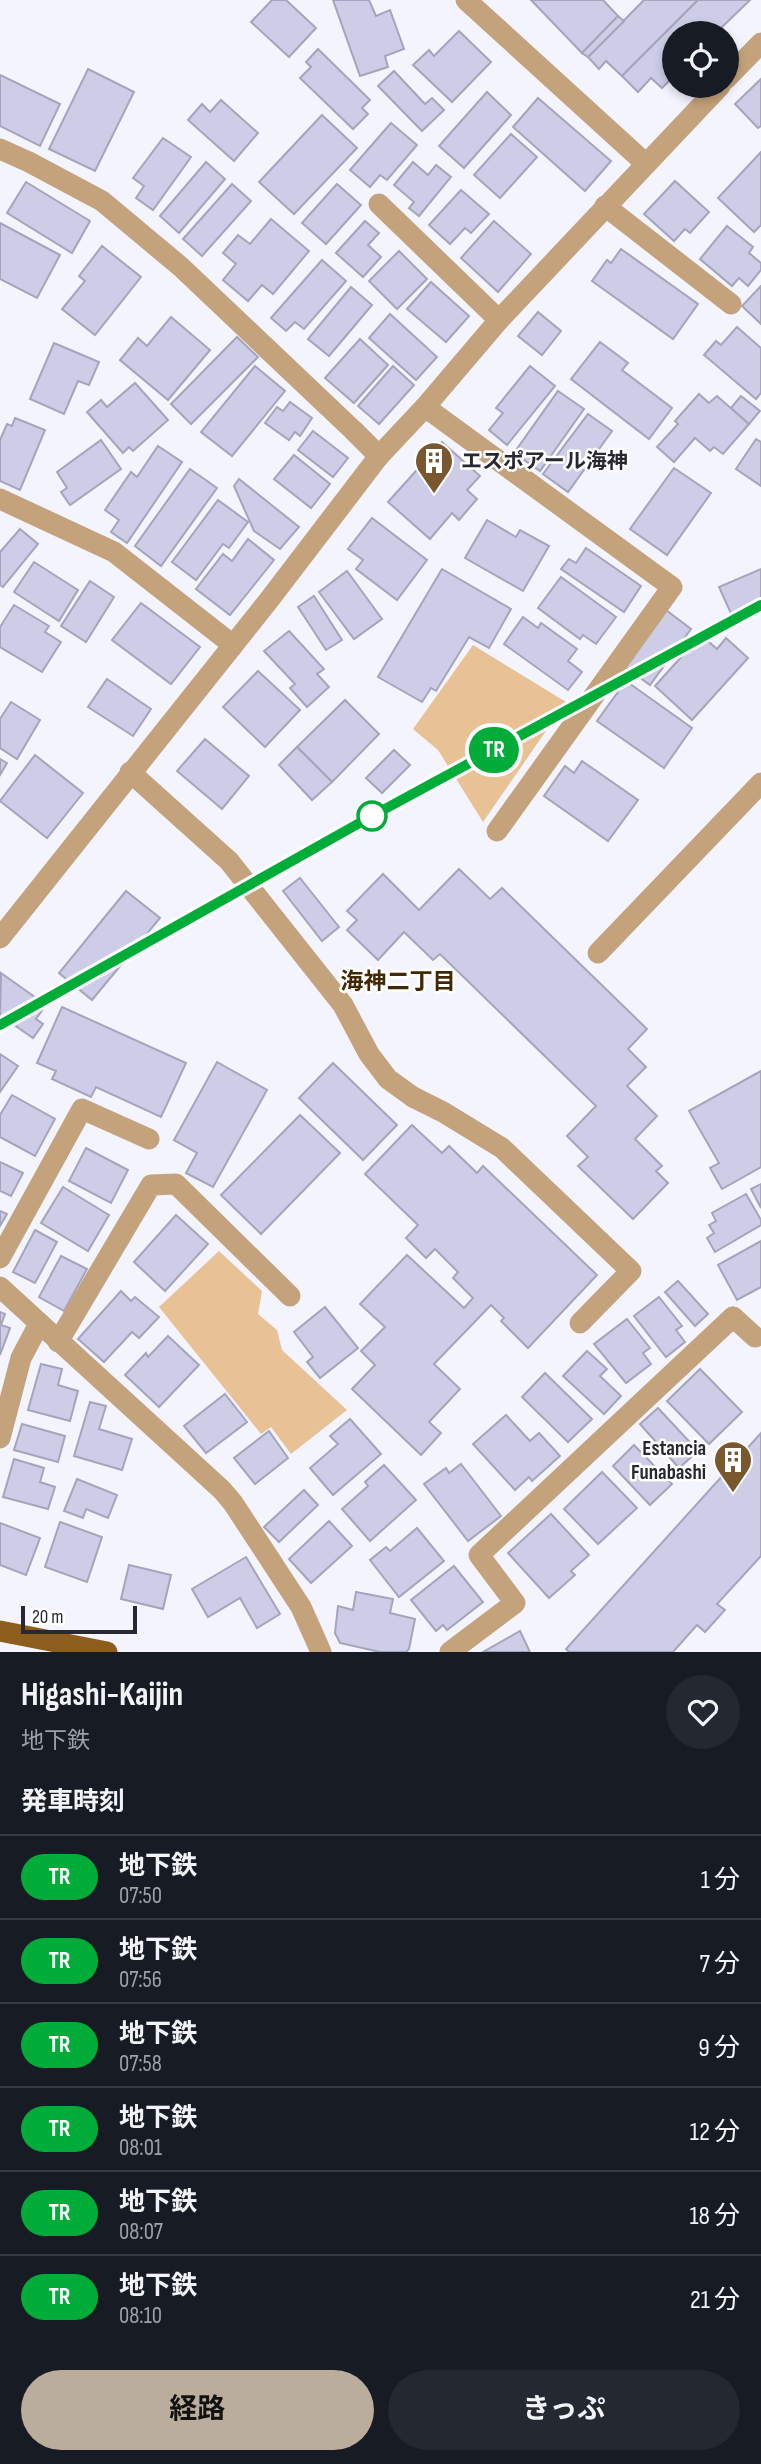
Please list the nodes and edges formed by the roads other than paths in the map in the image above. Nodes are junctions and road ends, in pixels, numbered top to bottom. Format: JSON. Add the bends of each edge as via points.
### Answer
{"nodes":[{"id":1,"x":466,"y":0,"type":"edge"},
{"id":2,"x":761,"y":43,"type":"edge"},
{"id":3,"x":739,"y":66,"type":"edge"},
{"id":4,"x":708,"y":98,"type":"edge"},
{"id":5,"x":0,"y":149,"type":"edge"},
{"id":6,"x":645,"y":163,"type":"junction"},
{"id":7,"x":379,"y":204,"type":"dead end"},
{"id":8,"x":605,"y":206,"type":"junction"},
{"id":9,"x":731,"y":304,"type":"dead end"},
{"id":10,"x":499,"y":320,"type":"junction"},
{"id":11,"x":425,"y":407,"type":"junction"},
{"id":12,"x":379,"y":456,"type":"junction"},
{"id":13,"x":0,"y":499,"type":"edge"},
{"id":14,"x":233,"y":645,"type":"junction"},
{"id":15,"x":130,"y":772,"type":"junction"},
{"id":16,"x":761,"y":783,"type":"edge"},
{"id":17,"x":497,"y":831,"type":"dead end"},
{"id":18,"x":0,"y":938,"type":"edge"},
{"id":19,"x":598,"y":953,"type":"dead end"},
{"id":20,"x":149,"y":1139,"type":"dead end"},
{"id":21,"x":0,"y":1258,"type":"edge"},
{"id":22,"x":0,"y":1287,"type":"edge"},
{"id":23,"x":290,"y":1296,"type":"dead end"},
{"id":24,"x":580,"y":1323,"type":"dead end"},
{"id":25,"x":39,"y":1324,"type":"junction"},
{"id":26,"x":758,"y":1334,"type":"edge"},
{"id":27,"x":58,"y":1342,"type":"junction"},
{"id":28,"x":0,"y":1438,"type":"edge"},
{"id":29,"x":0,"y":1631,"type":"edge"},
{"id":30,"x":107,"y":1652,"type":"edge"},
{"id":31,"x":321,"y":1652,"type":"edge"},
{"id":32,"x":450,"y":1652,"type":"edge"}],
"edges":[{"from":1,"to":6,"type":"street"},
{"from":2,"to":3,"type":"street"},
{"from":4,"to":6,"type":"street"},
{"from":5,"to":12,"type":"street","via":[[102,201],[181,267]]},
{"from":6,"to":8,"type":"street"},
{"from":7,"to":10,"type":"street"},
{"from":8,"to":9,"type":"street"},
{"from":8,"to":10,"type":"street"},
{"from":10,"to":11,"type":"street"},
{"from":11,"to":12,"type":"street"},
{"from":11,"to":17,"type":"street","via":[[672,587]]},
{"from":12,"to":14,"type":"street"},
{"from":13,"to":14,"type":"street","via":[[114,552]]},
{"from":14,"to":15,"type":"street"},
{"from":15,"to":18,"type":"street"},
{"from":15,"to":24,"type":"street","via":[[229,861],[343,1005],[388,1079],[502,1148],[631,1271]]},
{"from":16,"to":19,"type":"street"},
{"from":20,"to":21,"type":"street","via":[[82,1109]]},
{"from":22,"to":25,"type":"street"},
{"from":23,"to":27,"type":"street","via":[[176,1184],[151,1185]]},
{"from":25,"to":27,"type":"street"},
{"from":25,"to":28,"type":"street","via":[[21,1358]]},
{"from":26,"to":32,"type":"street","via":[[733,1317],[479,1555],[515,1603]]},
{"from":27,"to":31,"type":"street","via":[[222,1489],[301,1607]]},
{"from":29,"to":30,"type":"main road"}]}
